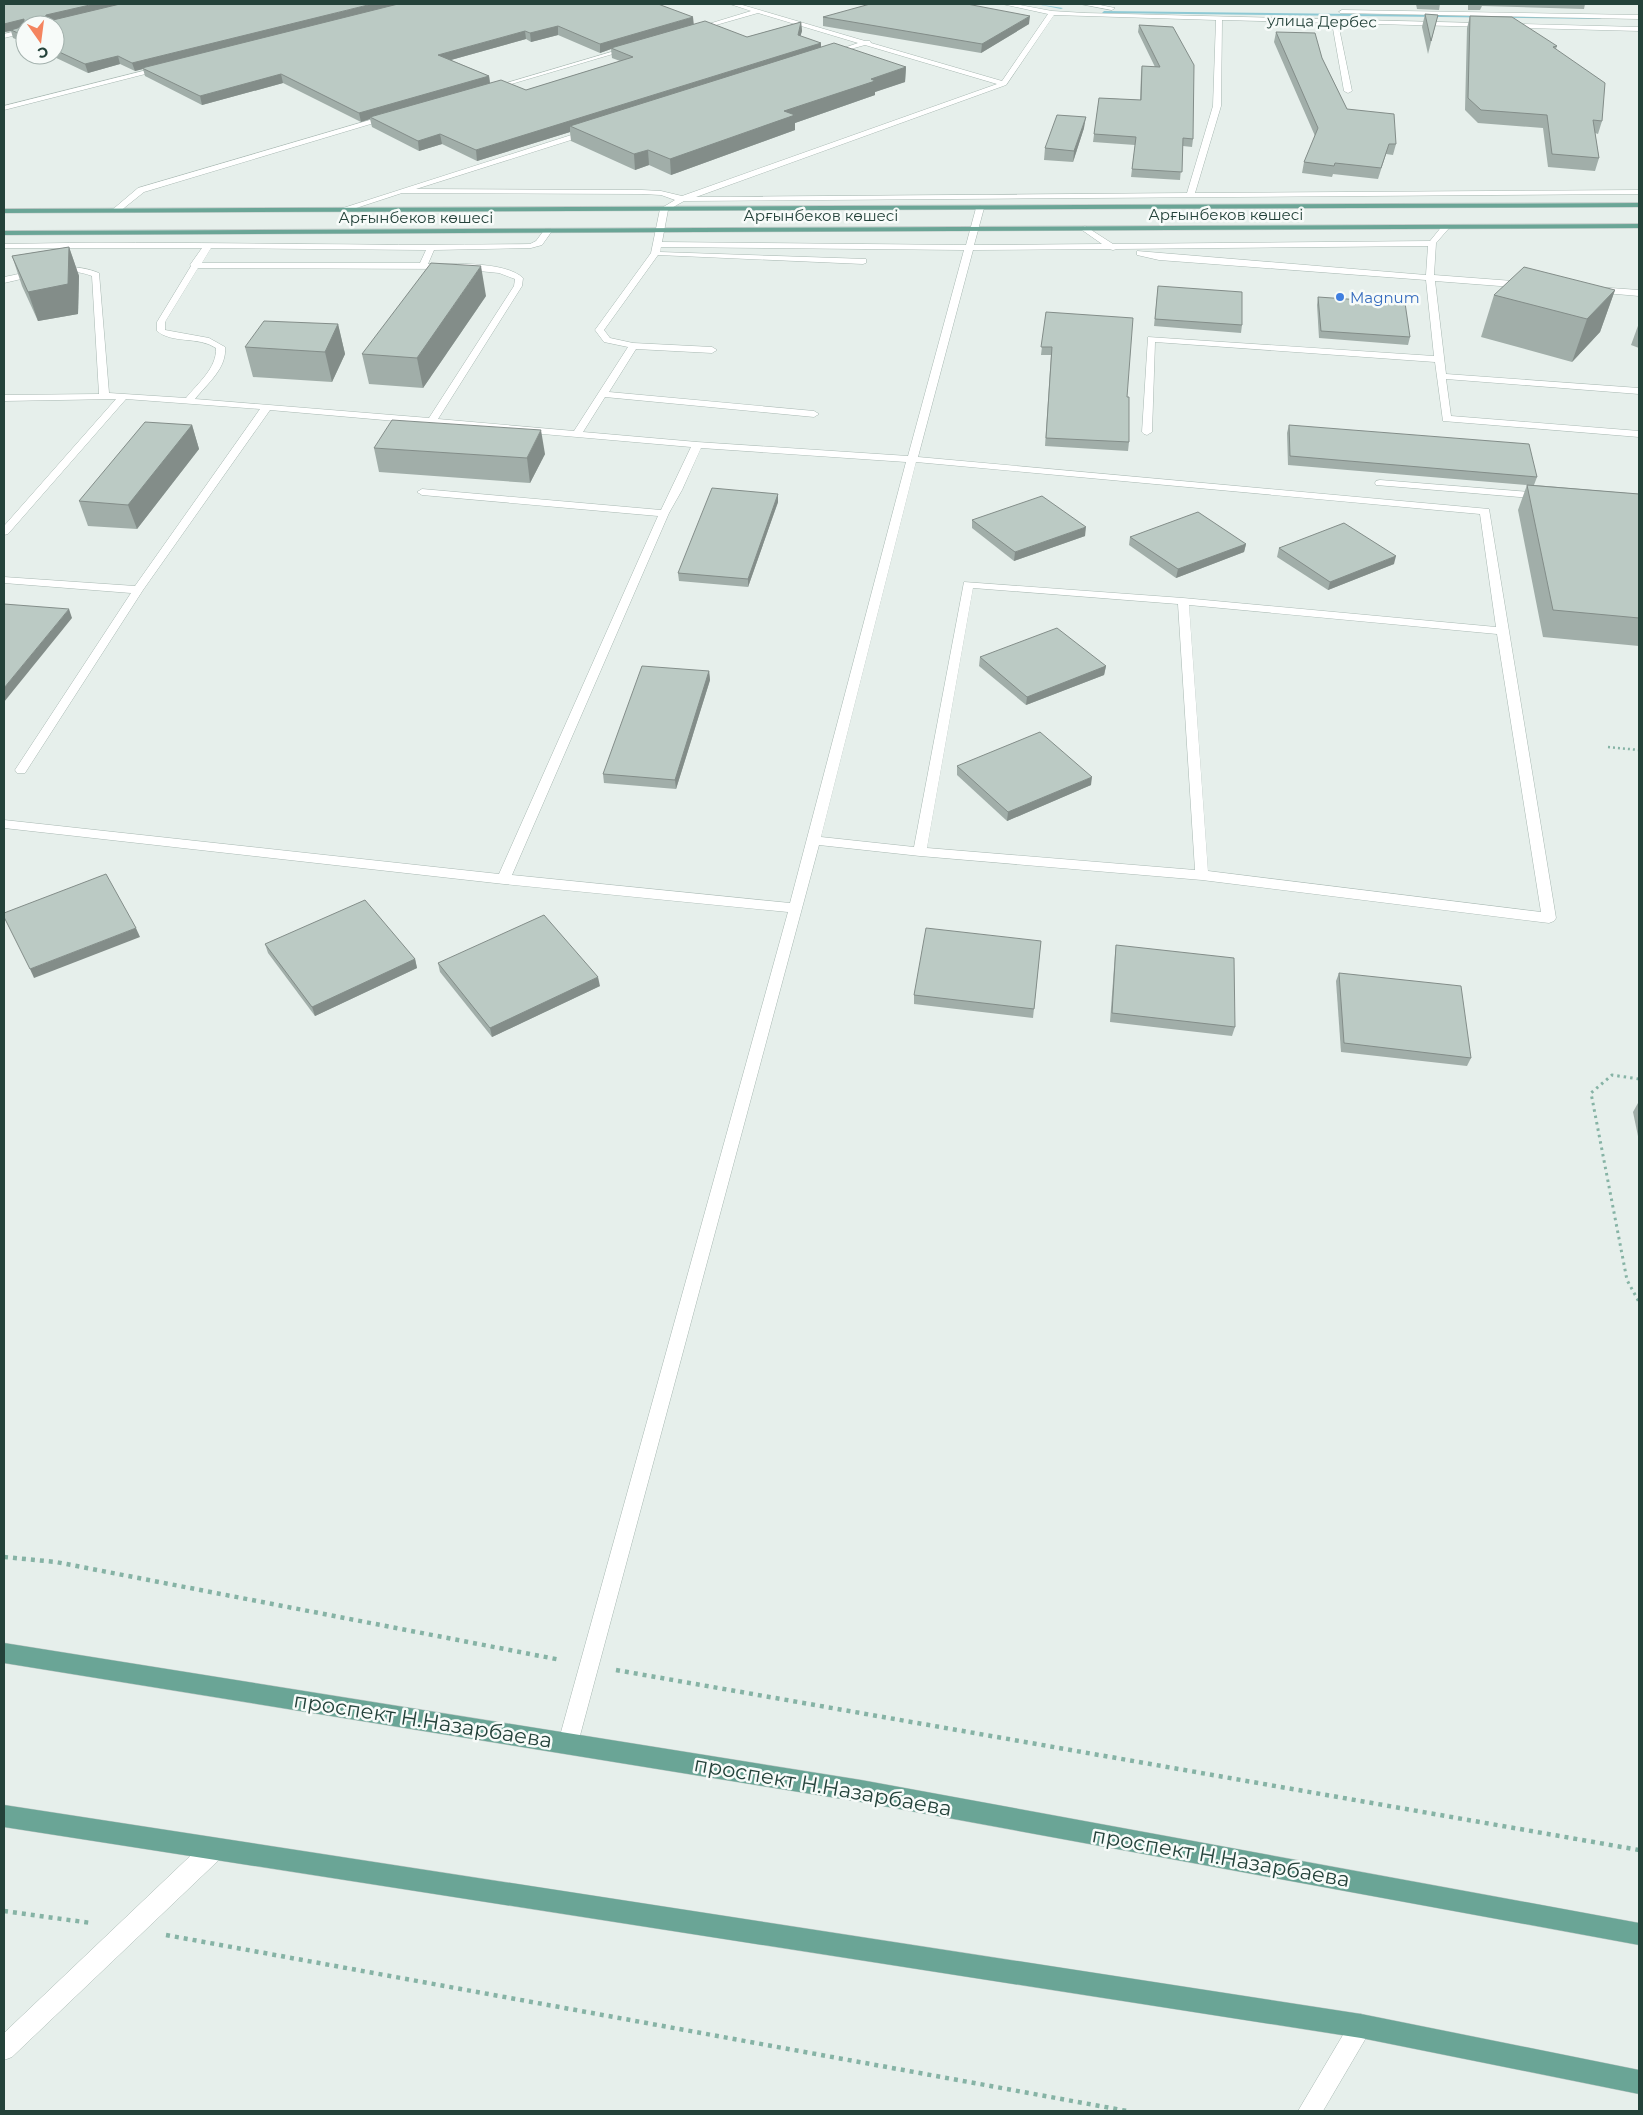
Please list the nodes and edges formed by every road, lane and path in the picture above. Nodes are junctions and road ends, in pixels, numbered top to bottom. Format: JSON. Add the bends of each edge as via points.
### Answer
{"nodes":[{"id":1,"x":733,"y":4,"type":"edge"},
{"id":2,"x":1005,"y":4,"type":"edge"},
{"id":3,"x":1084,"y":4,"type":"edge"},
{"id":4,"x":1093,"y":4,"type":"edge"},
{"id":5,"x":1435,"y":4,"type":"edge"},
{"id":6,"x":1301,"y":7,"type":"edge"},
{"id":7,"x":1197,"y":10,"type":"dead end"},
{"id":8,"x":758,"y":11,"type":"junction"},
{"id":9,"x":1293,"y":11,"type":"dead end"},
{"id":10,"x":1311,"y":11,"type":"dead end"},
{"id":11,"x":1331,"y":11,"type":"dead end"},
{"id":12,"x":1052,"y":13,"type":"junction"},
{"id":13,"x":1440,"y":13,"type":"junction"},
{"id":14,"x":1085,"y":15,"type":"junction"},
{"id":15,"x":1639,"y":17,"type":"edge"},
{"id":16,"x":1219,"y":19,"type":"junction"},
{"id":17,"x":1335,"y":22,"type":"junction"},
{"id":18,"x":1639,"y":29,"type":"edge"},
{"id":19,"x":682,"y":33,"type":"edge"},
{"id":20,"x":868,"y":42,"type":"junction"},
{"id":21,"x":635,"y":46,"type":"edge"},
{"id":22,"x":821,"y":58,"type":"edge"},
{"id":23,"x":168,"y":67,"type":"edge"},
{"id":24,"x":1004,"y":84,"type":"junction"},
{"id":25,"x":483,"y":90,"type":"edge"},
{"id":26,"x":1348,"y":91,"type":"dead end"},
{"id":27,"x":4,"y":108,"type":"edge"},
{"id":28,"x":398,"y":115,"type":"edge"},
{"id":29,"x":602,"y":127,"type":"edge"},
{"id":30,"x":403,"y":190,"type":"junction"},
{"id":31,"x":1639,"y":192,"type":"edge"},
{"id":32,"x":1190,"y":195,"type":"junction"},
{"id":33,"x":682,"y":199,"type":"junction"},
{"id":34,"x":1639,"y":206,"type":"edge"},
{"id":35,"x":980,"y":208,"type":"junction"},
{"id":36,"x":344,"y":209,"type":"junction"},
{"id":37,"x":664,"y":209,"type":"junction"},
{"id":38,"x":116,"y":210,"type":"junction"},
{"id":39,"x":4,"y":211,"type":"edge"},
{"id":40,"x":1639,"y":226,"type":"edge"},
{"id":41,"x":1446,"y":227,"type":"junction"},
{"id":42,"x":974,"y":228,"type":"junction"},
{"id":43,"x":1085,"y":228,"type":"junction"},
{"id":44,"x":548,"y":230,"type":"junction"},
{"id":45,"x":659,"y":230,"type":"junction"},
{"id":46,"x":4,"y":233,"type":"edge"},
{"id":47,"x":1432,"y":243,"type":"junction"},
{"id":48,"x":208,"y":245,"type":"junction"},
{"id":49,"x":4,"y":246,"type":"edge"},
{"id":50,"x":1111,"y":247,"type":"junction"},
{"id":51,"x":431,"y":248,"type":"junction"},
{"id":52,"x":969,"y":248,"type":"junction"},
{"id":53,"x":656,"y":249,"type":"junction"},
{"id":54,"x":863,"y":261,"type":"dead end"},
{"id":55,"x":194,"y":265,"type":"junction"},
{"id":56,"x":423,"y":266,"type":"junction"},
{"id":57,"x":1430,"y":278,"type":"junction"},
{"id":58,"x":4,"y":280,"type":"edge"},
{"id":59,"x":1540,"y":286,"type":"edge"},
{"id":60,"x":1589,"y":289,"type":"edge"},
{"id":61,"x":1639,"y":292,"type":"edge"},
{"id":62,"x":633,"y":346,"type":"junction"},
{"id":63,"x":712,"y":350,"type":"dead end"},
{"id":64,"x":1438,"y":359,"type":"junction"},
{"id":65,"x":1440,"y":376,"type":"junction"},
{"id":66,"x":1639,"y":391,"type":"edge"},
{"id":67,"x":602,"y":394,"type":"junction"},
{"id":68,"x":104,"y":396,"type":"junction"},
{"id":69,"x":124,"y":396,"type":"junction"},
{"id":70,"x":4,"y":398,"type":"edge"},
{"id":71,"x":188,"y":401,"type":"junction"},
{"id":72,"x":268,"y":407,"type":"junction"},
{"id":73,"x":814,"y":414,"type":"dead end"},
{"id":74,"x":432,"y":421,"type":"junction"},
{"id":75,"x":1147,"y":432,"type":"dead end"},
{"id":76,"x":577,"y":434,"type":"junction"},
{"id":77,"x":1639,"y":434,"type":"edge"},
{"id":78,"x":697,"y":445,"type":"junction"},
{"id":79,"x":912,"y":459,"type":"junction"},
{"id":80,"x":1380,"y":483,"type":"dead end"},
{"id":81,"x":1481,"y":491,"type":"junction"},
{"id":82,"x":422,"y":492,"type":"dead end"},
{"id":83,"x":1550,"y":497,"type":"edge"},
{"id":84,"x":1485,"y":511,"type":"junction"},
{"id":85,"x":664,"y":513,"type":"junction"},
{"id":86,"x":4,"y":532,"type":"edge"},
{"id":87,"x":4,"y":580,"type":"edge"},
{"id":88,"x":138,"y":590,"type":"junction"},
{"id":89,"x":1183,"y":601,"type":"junction"},
{"id":90,"x":1502,"y":631,"type":"junction"},
{"id":91,"x":1608,"y":747,"type":"dead end"},
{"id":92,"x":1639,"y":750,"type":"edge"},
{"id":93,"x":22,"y":770,"type":"dead end"},
{"id":94,"x":4,"y":824,"type":"edge"},
{"id":95,"x":814,"y":840,"type":"junction"},
{"id":96,"x":920,"y":852,"type":"junction"},
{"id":97,"x":1202,"y":874,"type":"junction"},
{"id":98,"x":504,"y":879,"type":"junction"},
{"id":99,"x":796,"y":908,"type":"junction"},
{"id":100,"x":1639,"y":1079,"type":"edge"},
{"id":101,"x":1639,"y":1302,"type":"edge"},
{"id":102,"x":4,"y":1557,"type":"edge"},
{"id":103,"x":4,"y":1653,"type":"edge"},
{"id":104,"x":589,"y":1665,"type":"junction"},
{"id":105,"x":568,"y":1743,"type":"junction"},
{"id":106,"x":4,"y":1816,"type":"edge"},
{"id":107,"x":214,"y":1849,"type":"junction"},
{"id":108,"x":1639,"y":1850,"type":"edge"},
{"id":109,"x":4,"y":1912,"type":"edge"},
{"id":110,"x":129,"y":1928,"type":"junction"},
{"id":111,"x":1639,"y":1934,"type":"edge"},
{"id":112,"x":1361,"y":2026,"type":"junction"},
{"id":113,"x":4,"y":2048,"type":"edge"},
{"id":114,"x":1639,"y":2082,"type":"edge"},
{"id":115,"x":1127,"y":2111,"type":"edge"},
{"id":116,"x":1310,"y":2111,"type":"edge"}],
"edges":[{"from":1,"to":8,"type":"street"},
{"from":2,"to":12,"type":"street","name":"улица Дербес"},
{"from":3,"to":4,"type":"street"},
{"from":4,"to":7,"type":"street","via":[[1118,8]]},
{"from":4,"to":14,"type":"street"},
{"from":5,"to":13,"type":"street"},
{"from":6,"to":9,"type":"street","name":"улица Дербес"},
{"from":6,"to":10,"type":"street","name":"улица Дербес"},
{"from":8,"to":19,"type":"street"},
{"from":8,"to":20,"type":"street"},
{"from":11,"to":13,"type":"street","name":"улица Дербес"},
{"from":12,"to":14,"type":"street","name":"улица Дербес"},
{"from":12,"to":24,"type":"street"},
{"from":13,"to":15,"type":"street","name":"улица Дербес"},
{"from":14,"to":16,"type":"street","name":"улица Дербес"},
{"from":16,"to":17,"type":"street","name":"улица Дербес"},
{"from":16,"to":32,"type":"street","via":[[1217,106]]},
{"from":17,"to":18,"type":"street","name":"улица Дербес"},
{"from":17,"to":26,"type":"street"},
{"from":20,"to":22,"type":"street"},
{"from":20,"to":24,"type":"street"},
{"from":21,"to":25,"type":"street"},
{"from":23,"to":27,"type":"street"},
{"from":24,"to":33,"type":"street"},
{"from":28,"to":38,"type":"street","via":[[141,190]]},
{"from":29,"to":30,"type":"street"},
{"from":30,"to":33,"type":"street","via":[[642,192]]},
{"from":30,"to":36,"type":"street"},
{"from":31,"to":32,"type":"street"},
{"from":32,"to":33,"type":"street"},
{"from":33,"to":37,"type":"street"},
{"from":34,"to":35,"type":"main road","name":"Арғынбеков көшесі"},
{"from":35,"to":37,"type":"main road","name":"Арғынбеков көшесі"},
{"from":35,"to":42,"type":"street"},
{"from":36,"to":37,"type":"main road","name":"Арғынбеков көшесі"},
{"from":36,"to":38,"type":"main road","name":"Арғынбеков көшесі"},
{"from":37,"to":45,"type":"street"},
{"from":38,"to":39,"type":"main road","name":"Арғынбеков көшесі"},
{"from":40,"to":41,"type":"main road","name":"Арғынбеков көшесі"},
{"from":41,"to":43,"type":"main road","name":"Арғынбеков көшесі"},
{"from":41,"to":47,"type":"street"},
{"from":42,"to":43,"type":"main road","name":"Арғынбеков көшесі"},
{"from":42,"to":45,"type":"main road","name":"Арғынбеков көшесі"},
{"from":42,"to":52,"type":"street"},
{"from":43,"to":50,"type":"street"},
{"from":44,"to":45,"type":"main road","name":"Арғынбеков көшесі"},
{"from":44,"to":46,"type":"main road","name":"Арғынбеков көшесі"},
{"from":44,"to":51,"type":"street","via":[[539,243],[531,246]]},
{"from":45,"to":53,"type":"street"},
{"from":47,"to":50,"type":"street"},
{"from":47,"to":57,"type":"street"},
{"from":48,"to":49,"type":"street"},
{"from":48,"to":51,"type":"street"},
{"from":48,"to":55,"type":"street"},
{"from":50,"to":52,"type":"street"},
{"from":50,"to":57,"type":"street","via":[[1159,257]]},
{"from":51,"to":56,"type":"street"},
{"from":52,"to":53,"type":"street"},
{"from":52,"to":79,"type":"street"},
{"from":53,"to":54,"type":"street","via":[[708,257]]},
{"from":53,"to":62,"type":"street","via":[[599,330],[607,340]]},
{"from":55,"to":56,"type":"street"},
{"from":55,"to":71,"type":"street","via":[[161,322],[161,331],[169,335],[212,339],[220,346],[221,358]]},
{"from":56,"to":74,"type":"street","via":[[498,270],[519,278],[518,286]]},
{"from":57,"to":59,"type":"street"},
{"from":57,"to":64,"type":"street"},
{"from":58,"to":68,"type":"street","via":[[79,269],[96,275]]},
{"from":60,"to":61,"type":"street"},
{"from":62,"to":63,"type":"street"},
{"from":62,"to":67,"type":"street"},
{"from":64,"to":65,"type":"street"},
{"from":64,"to":75,"type":"street","via":[[1151,339]]},
{"from":65,"to":66,"type":"street"},
{"from":65,"to":77,"type":"street","via":[[1446,419]]},
{"from":67,"to":73,"type":"street"},
{"from":67,"to":76,"type":"street"},
{"from":68,"to":69,"type":"street"},
{"from":68,"to":70,"type":"street"},
{"from":69,"to":71,"type":"street"},
{"from":69,"to":86,"type":"street"},
{"from":71,"to":72,"type":"street"},
{"from":72,"to":74,"type":"street"},
{"from":72,"to":88,"type":"street"},
{"from":74,"to":76,"type":"street"},
{"from":76,"to":78,"type":"street"},
{"from":78,"to":79,"type":"street"},
{"from":78,"to":85,"type":"street"},
{"from":79,"to":84,"type":"street"},
{"from":79,"to":95,"type":"street"},
{"from":80,"to":81,"type":"street"},
{"from":81,"to":83,"type":"street"},
{"from":81,"to":84,"type":"street"},
{"from":82,"to":85,"type":"street"},
{"from":84,"to":90,"type":"street"},
{"from":85,"to":98,"type":"street"},
{"from":87,"to":88,"type":"street"},
{"from":88,"to":93,"type":"street"},
{"from":89,"to":90,"type":"street"},
{"from":89,"to":96,"type":"street","via":[[968,584]]},
{"from":89,"to":97,"type":"street"},
{"from":90,"to":97,"type":"street","via":[[1549,918]]},
{"from":91,"to":92,"type":"path"},
{"from":94,"to":98,"type":"street"},
{"from":95,"to":96,"type":"street"},
{"from":95,"to":99,"type":"street"},
{"from":96,"to":97,"type":"street"},
{"from":98,"to":99,"type":"street"},
{"from":99,"to":104,"type":"street"},
{"from":100,"to":101,"type":"path","via":[[1612,1075],[1591,1093],[1627,1280]]},
{"from":102,"to":104,"type":"path","via":[[56,1562]]},
{"from":103,"to":105,"type":"main road","name":"проспект Н.Назарбаева"},
{"from":104,"to":105,"type":"street"},
{"from":104,"to":108,"type":"path"},
{"from":105,"to":111,"type":"main road","name":"проспект Н.Назарбаева","via":[[861,1791]]},
{"from":106,"to":107,"type":"main road"},
{"from":107,"to":110,"type":"street"},
{"from":107,"to":112,"type":"main road"},
{"from":109,"to":110,"type":"path"},
{"from":110,"to":113,"type":"street"},
{"from":110,"to":115,"type":"path"},
{"from":112,"to":114,"type":"main road"},
{"from":112,"to":116,"type":"street"}]}
